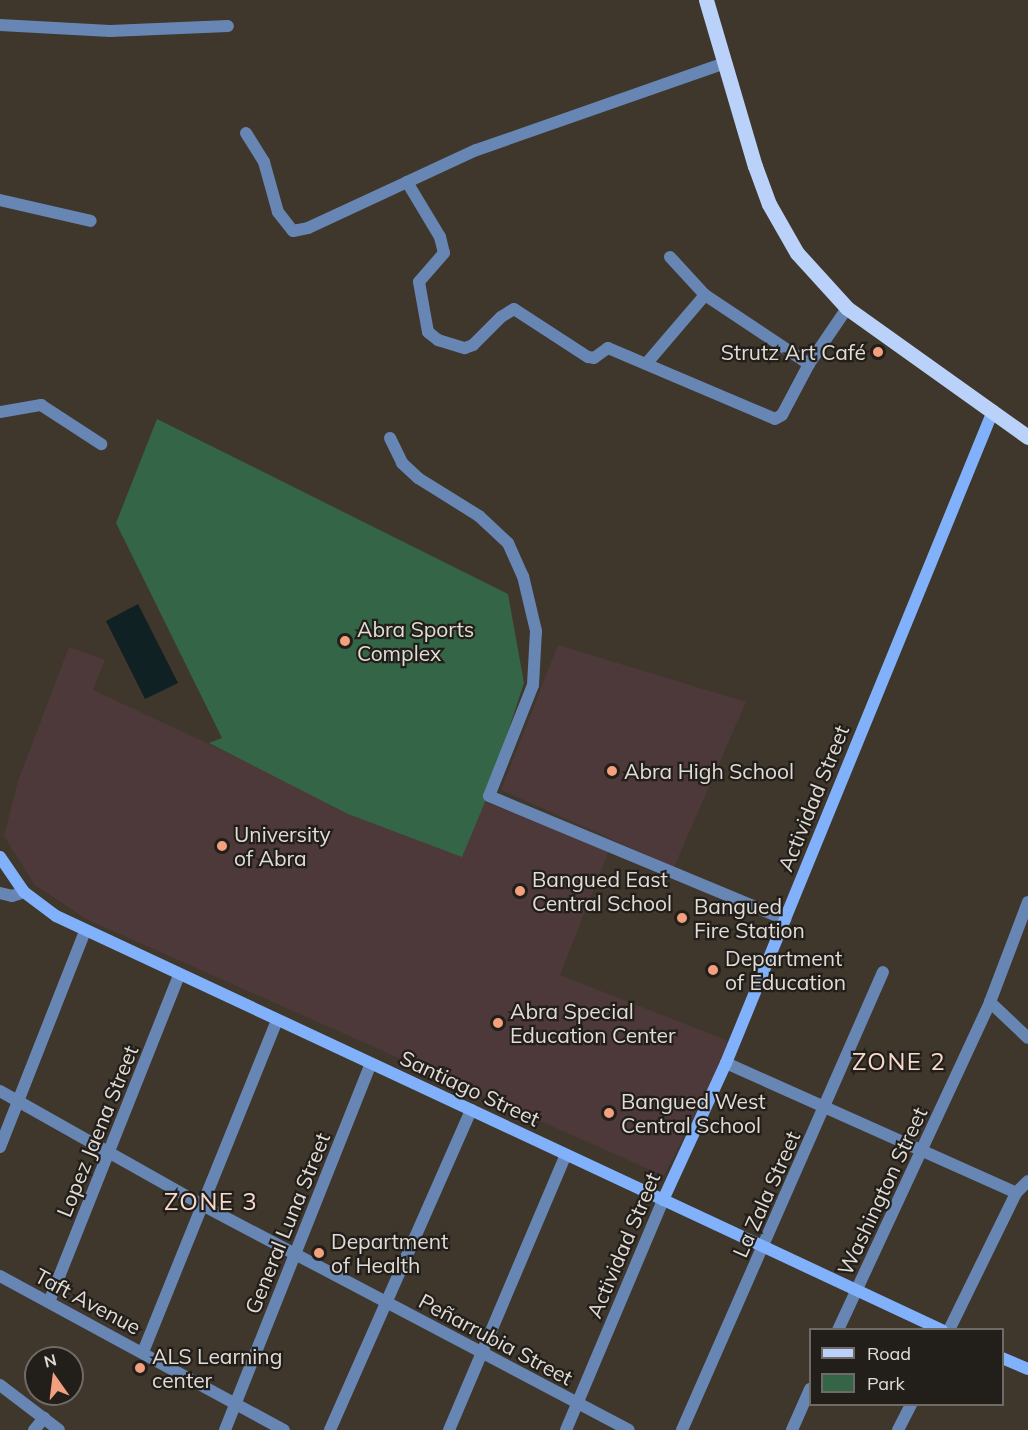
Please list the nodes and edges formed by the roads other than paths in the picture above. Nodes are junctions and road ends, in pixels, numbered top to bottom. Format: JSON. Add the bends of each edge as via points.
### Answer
{"nodes":[{"id":1,"x":706,"y":0,"type":"edge"},
{"id":2,"x":0,"y":25,"type":"edge"},
{"id":3,"x":228,"y":27,"type":"dead end"},
{"id":4,"x":725,"y":63,"type":"junction"},
{"id":5,"x":246,"y":133,"type":"dead end"},
{"id":6,"x":407,"y":182,"type":"junction"},
{"id":7,"x":0,"y":200,"type":"edge"},
{"id":8,"x":91,"y":222,"type":"dead end"},
{"id":9,"x":669,"y":257,"type":"dead end"},
{"id":10,"x":705,"y":295,"type":"junction"},
{"id":11,"x":847,"y":308,"type":"junction"},
{"id":12,"x":646,"y":364,"type":"junction"},
{"id":13,"x":809,"y":364,"type":"junction"},
{"id":14,"x":993,"y":411,"type":"junction"},
{"id":15,"x":0,"y":412,"type":"edge"},
{"id":16,"x":1028,"y":437,"type":"edge"},
{"id":17,"x":390,"y":438,"type":"dead end"},
{"id":18,"x":101,"y":444,"type":"dead end"},
{"id":19,"x":0,"y":857,"type":"edge"},
{"id":20,"x":24,"y":891,"type":"junction"},
{"id":21,"x":0,"y":893,"type":"edge"},
{"id":22,"x":1028,"y":902,"type":"edge"},
{"id":23,"x":785,"y":919,"type":"junction"},
{"id":24,"x":85,"y":931,"type":"junction"},
{"id":25,"x":883,"y":972,"type":"dead end"},
{"id":26,"x":179,"y":975,"type":"junction"},
{"id":27,"x":990,"y":1002,"type":"junction"},
{"id":28,"x":277,"y":1020,"type":"junction"},
{"id":29,"x":1028,"y":1038,"type":"edge"},
{"id":30,"x":726,"y":1063,"type":"junction"},
{"id":31,"x":371,"y":1064,"type":"junction"},
{"id":32,"x":0,"y":1091,"type":"edge"},
{"id":33,"x":19,"y":1102,"type":"junction"},
{"id":34,"x":826,"y":1104,"type":"junction"},
{"id":35,"x":471,"y":1110,"type":"junction"},
{"id":36,"x":0,"y":1147,"type":"edge"},
{"id":37,"x":923,"y":1151,"type":"junction"},
{"id":38,"x":111,"y":1152,"type":"junction"},
{"id":39,"x":566,"y":1155,"type":"junction"},
{"id":40,"x":1028,"y":1180,"type":"edge"},
{"id":41,"x":1017,"y":1193,"type":"junction"},
{"id":42,"x":663,"y":1200,"type":"junction"},
{"id":43,"x":204,"y":1206,"type":"junction"},
{"id":44,"x":764,"y":1247,"type":"junction"},
{"id":45,"x":296,"y":1254,"type":"junction"},
{"id":46,"x":0,"y":1275,"type":"edge"},
{"id":47,"x":856,"y":1290,"type":"junction"},
{"id":48,"x":49,"y":1302,"type":"junction"},
{"id":49,"x":386,"y":1303,"type":"junction"},
{"id":50,"x":838,"y":1328,"type":"edge"},
{"id":51,"x":940,"y":1328,"type":"edge"},
{"id":52,"x":950,"y":1328,"type":"edge"},
{"id":53,"x":143,"y":1352,"type":"junction"},
{"id":54,"x":482,"y":1356,"type":"junction"},
{"id":55,"x":1004,"y":1359,"type":"edge"},
{"id":56,"x":1028,"y":1370,"type":"edge"},
{"id":57,"x":0,"y":1385,"type":"edge"},
{"id":58,"x":809,"y":1391,"type":"edge"},
{"id":59,"x":237,"y":1404,"type":"junction"},
{"id":60,"x":576,"y":1404,"type":"junction"},
{"id":61,"x":910,"y":1406,"type":"edge"},
{"id":62,"x":44,"y":1418,"type":"junction"},
{"id":63,"x":34,"y":1430,"type":"edge"},
{"id":64,"x":59,"y":1430,"type":"edge"},
{"id":65,"x":225,"y":1430,"type":"edge"},
{"id":66,"x":284,"y":1430,"type":"edge"},
{"id":67,"x":330,"y":1430,"type":"edge"},
{"id":68,"x":448,"y":1430,"type":"edge"},
{"id":69,"x":566,"y":1430,"type":"edge"},
{"id":70,"x":628,"y":1430,"type":"edge"},
{"id":71,"x":682,"y":1430,"type":"edge"},
{"id":72,"x":792,"y":1430,"type":"edge"},
{"id":73,"x":898,"y":1430,"type":"edge"}],
"edges":[{"from":1,"to":4,"type":"main road"},
{"from":2,"to":3,"type":"street","via":[[110,31]]},
{"from":4,"to":6,"type":"street","via":[[476,150]]},
{"from":4,"to":11,"type":"main road","via":[[769,204],[796,254]]},
{"from":5,"to":6,"type":"street","via":[[264,162],[278,212],[293,231],[317,224]]},
{"from":6,"to":12,"type":"street","via":[[444,249],[444,257],[419,282],[430,335],[459,347],[473,345],[514,309],[588,357],[594,358],[608,348]]},
{"from":7,"to":8,"type":"street"},
{"from":9,"to":10,"type":"street"},
{"from":10,"to":12,"type":"street"},
{"from":10,"to":13,"type":"street"},
{"from":11,"to":13,"type":"street"},
{"from":11,"to":14,"type":"main road"},
{"from":12,"to":13,"type":"street","via":[[775,419],[782,415]]},
{"from":14,"to":16,"type":"main road"},
{"from":14,"to":23,"type":"street","name":"Actividad Street"},
{"from":15,"to":18,"type":"street","via":[[41,405]]},
{"from":17,"to":23,"type":"street","via":[[402,463],[418,478],[479,516],[508,543],[523,576],[536,631],[533,685],[489,796]]},
{"from":19,"to":20,"type":"street","name":"Santiago Street"},
{"from":20,"to":21,"type":"street","via":[[12,896]]},
{"from":20,"to":24,"type":"street","name":"Santiago Street","via":[[56,916]]},
{"from":22,"to":27,"type":"street","name":"Washington Street"},
{"from":23,"to":30,"type":"street","name":"Actividad Street"},
{"from":24,"to":26,"type":"street","name":"Santiago Street"},
{"from":24,"to":33,"type":"street"},
{"from":25,"to":34,"type":"street","name":"La Zala Street"},
{"from":26,"to":28,"type":"street","name":"Santiago Street"},
{"from":26,"to":38,"type":"street","name":"Lopez Jaena Street"},
{"from":27,"to":29,"type":"street"},
{"from":27,"to":37,"type":"street","name":"Washington Street"},
{"from":28,"to":31,"type":"street","name":"Santiago Street"},
{"from":28,"to":43,"type":"street"},
{"from":30,"to":34,"type":"street"},
{"from":30,"to":42,"type":"street","name":"Actividad Street"},
{"from":31,"to":35,"type":"street","name":"Santiago Street"},
{"from":31,"to":45,"type":"street","name":"General Luna Street"},
{"from":32,"to":33,"type":"street","name":"Peñarrubia Street"},
{"from":33,"to":36,"type":"street"},
{"from":33,"to":38,"type":"street","name":"Peñarrubia Street"},
{"from":34,"to":37,"type":"street"},
{"from":34,"to":44,"type":"street","name":"La Zala Street"},
{"from":35,"to":39,"type":"street","name":"Santiago Street"},
{"from":35,"to":49,"type":"street"},
{"from":37,"to":41,"type":"street"},
{"from":37,"to":47,"type":"street","name":"Washington Street"},
{"from":38,"to":43,"type":"street","name":"Peñarrubia Street"},
{"from":38,"to":48,"type":"street","name":"Lopez Jaena Street"},
{"from":39,"to":42,"type":"street","name":"Santiago Street"},
{"from":39,"to":54,"type":"street"},
{"from":40,"to":41,"type":"street"},
{"from":41,"to":52,"type":"street"},
{"from":42,"to":44,"type":"street","name":"Santiago Street"},
{"from":42,"to":60,"type":"street","name":"Actividad Street"},
{"from":43,"to":45,"type":"street","name":"Peñarrubia Street"},
{"from":43,"to":53,"type":"street"},
{"from":44,"to":47,"type":"street","name":"Santiago Street"},
{"from":44,"to":71,"type":"street","name":"La Zala Street"},
{"from":45,"to":49,"type":"street","name":"Peñarrubia Street"},
{"from":45,"to":59,"type":"street","name":"General Luna Street"},
{"from":46,"to":48,"type":"street","name":"Taft Avenue"},
{"from":47,"to":50,"type":"street","name":"Washington Street"},
{"from":47,"to":51,"type":"street","name":"Santiago Street"},
{"from":48,"to":53,"type":"street","name":"Taft Avenue"},
{"from":49,"to":54,"type":"street","name":"Peñarrubia Street"},
{"from":49,"to":67,"type":"street"},
{"from":53,"to":59,"type":"street","name":"Taft Avenue"},
{"from":54,"to":60,"type":"street","name":"Peñarrubia Street"},
{"from":54,"to":68,"type":"street"},
{"from":55,"to":56,"type":"street"},
{"from":57,"to":62,"type":"street"},
{"from":58,"to":72,"type":"street"},
{"from":59,"to":65,"type":"street","name":"General Luna Street"},
{"from":59,"to":66,"type":"street","name":"Taft Avenue"},
{"from":60,"to":69,"type":"street","name":"Actividad Street"},
{"from":60,"to":70,"type":"street","name":"Peñarrubia Street"},
{"from":61,"to":73,"type":"street"},
{"from":62,"to":63,"type":"street"},
{"from":62,"to":64,"type":"street"}]}
